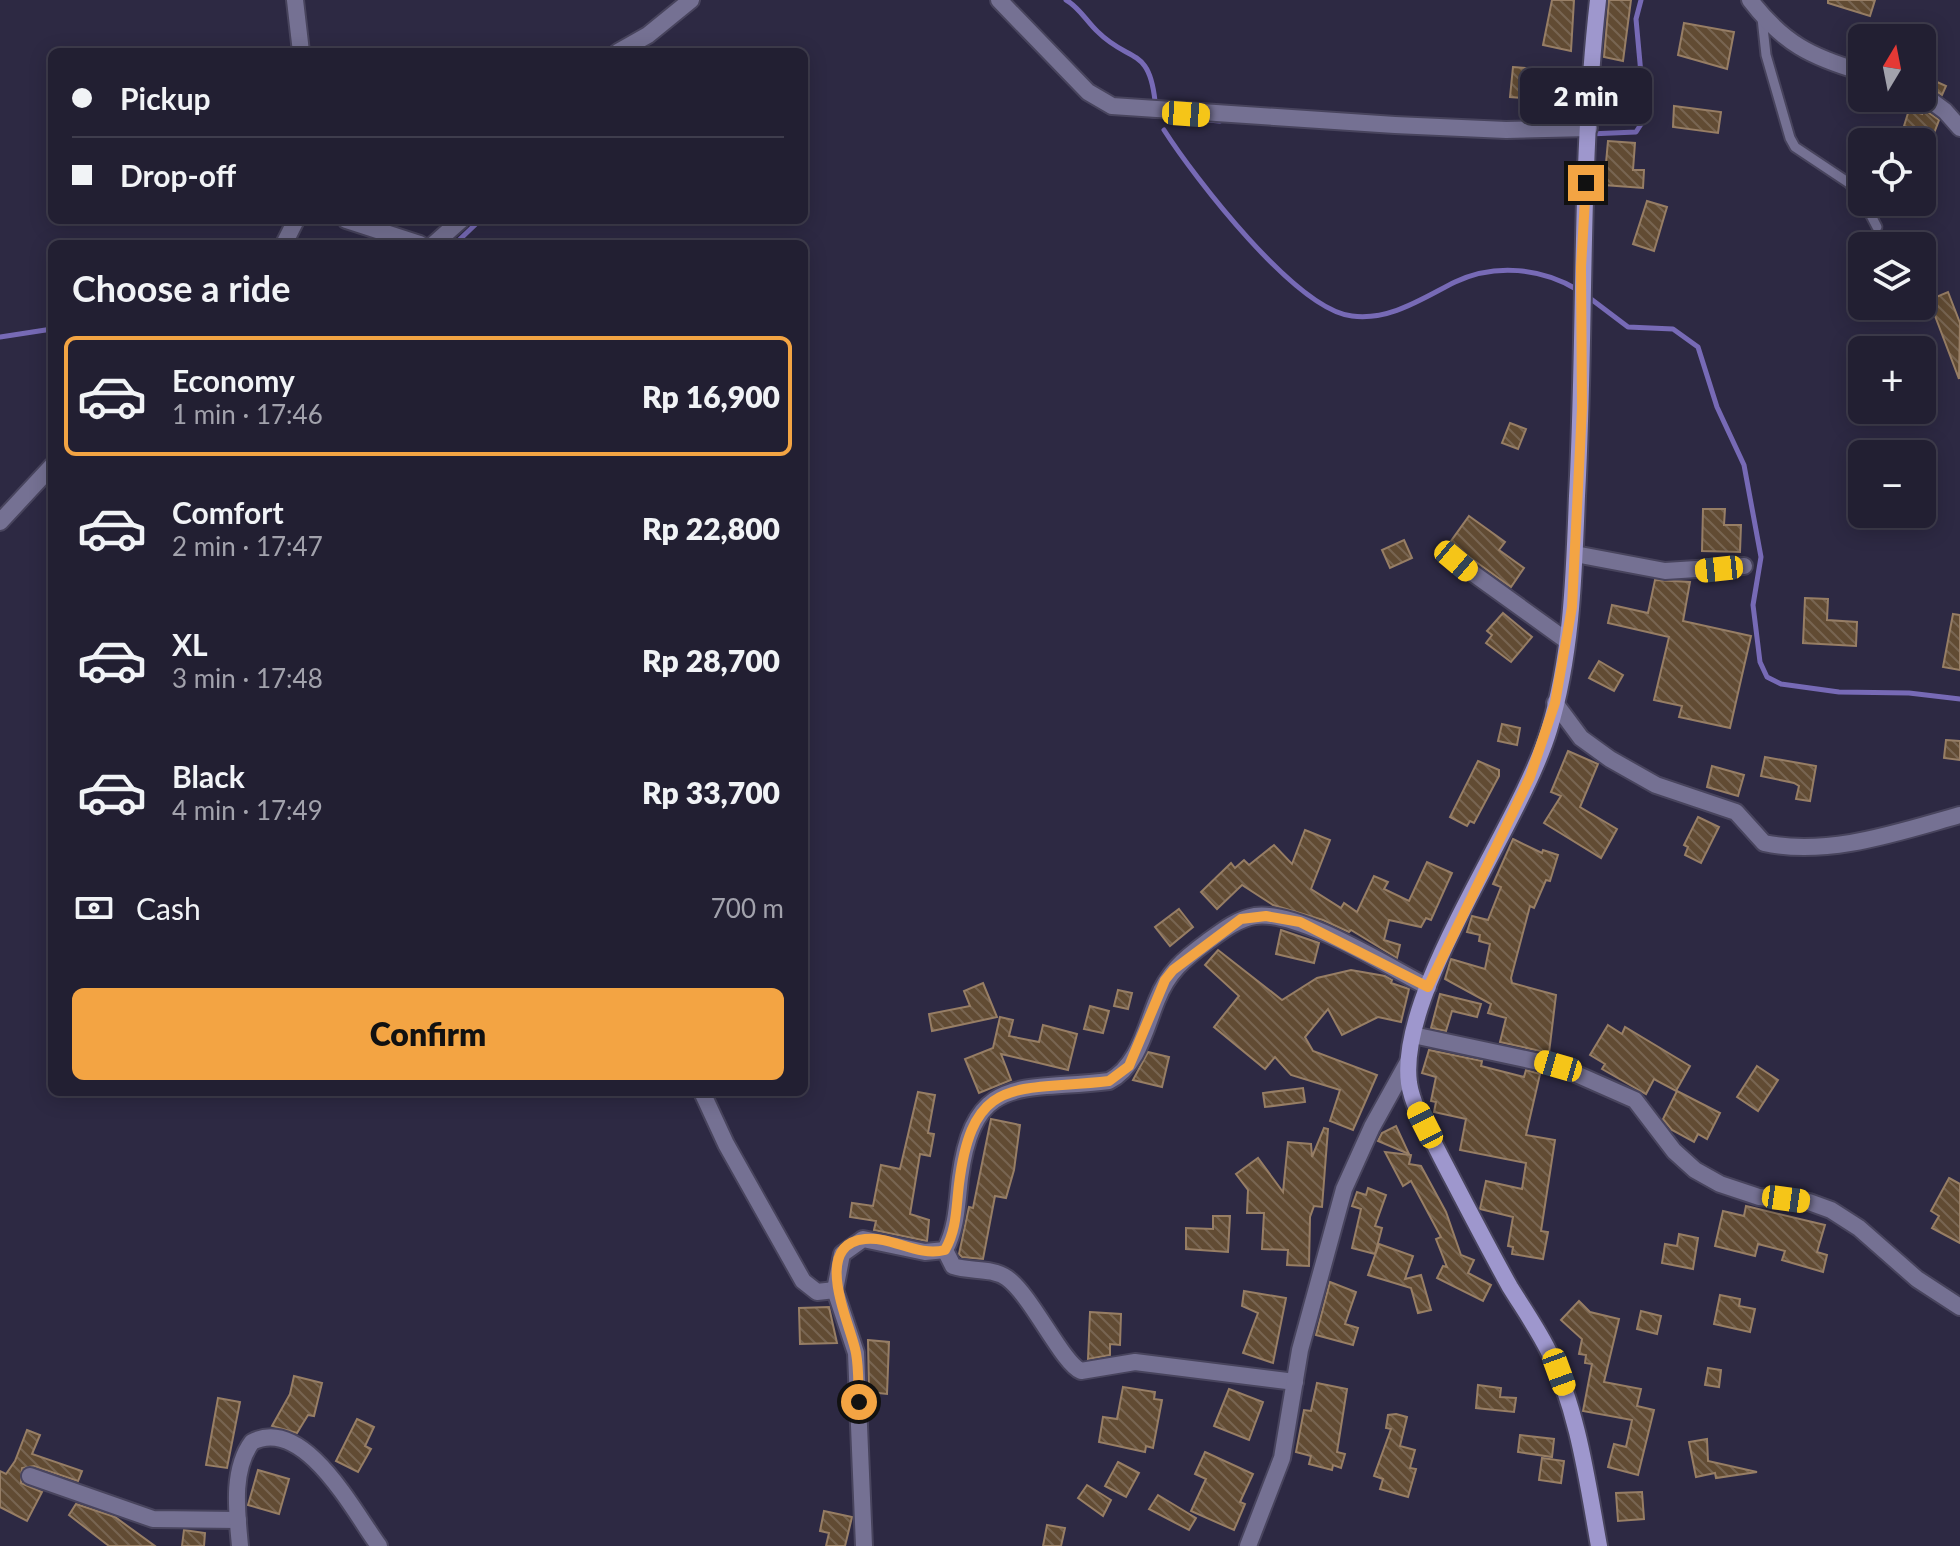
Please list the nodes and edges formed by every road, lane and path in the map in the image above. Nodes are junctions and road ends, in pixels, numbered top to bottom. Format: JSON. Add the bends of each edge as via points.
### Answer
{"nodes":[{"id":1,"x":295,"y":0,"type":"edge"},
{"id":2,"x":691,"y":0,"type":"edge"},
{"id":3,"x":999,"y":0,"type":"edge"},
{"id":4,"x":1598,"y":0,"type":"edge"},
{"id":5,"x":1750,"y":0,"type":"edge"},
{"id":6,"x":1761,"y":14,"type":"junction"},
{"id":7,"x":301,"y":48,"type":"edge"},
{"id":8,"x":625,"y":48,"type":"edge"},
{"id":9,"x":1848,"y":68,"type":"edge"},
{"id":10,"x":1936,"y":104,"type":"edge"},
{"id":11,"x":1589,"y":128,"type":"junction"},
{"id":12,"x":1960,"y":128,"type":"edge"},
{"id":13,"x":1848,"y":182,"type":"edge"},
{"id":14,"x":1871,"y":216,"type":"edge"},
{"id":15,"x":358,"y":224,"type":"edge"},
{"id":16,"x":456,"y":224,"type":"edge"},
{"id":17,"x":1877,"y":227,"type":"dead end"},
{"id":18,"x":408,"y":240,"type":"edge"},
{"id":19,"x":438,"y":240,"type":"edge"},
{"id":20,"x":48,"y":470,"type":"edge"},
{"id":21,"x":0,"y":522,"type":"edge"},
{"id":22,"x":1575,"y":554,"type":"junction"},
{"id":23,"x":1456,"y":561,"type":"dead end"},
{"id":24,"x":1744,"y":566,"type":"dead end"},
{"id":25,"x":1567,"y":641,"type":"junction"},
{"id":26,"x":1555,"y":703,"type":"junction"},
{"id":27,"x":1960,"y":815,"type":"edge"},
{"id":28,"x":1428,"y":987,"type":"junction"},
{"id":29,"x":1413,"y":1035,"type":"junction"},
{"id":30,"x":1408,"y":1062,"type":"junction"},
{"id":31,"x":704,"y":1096,"type":"edge"},
{"id":32,"x":945,"y":1250,"type":"junction"},
{"id":33,"x":835,"y":1290,"type":"junction"},
{"id":34,"x":1960,"y":1307,"type":"edge"},
{"id":35,"x":1295,"y":1382,"type":"junction"},
{"id":36,"x":30,"y":1476,"type":"dead end"},
{"id":37,"x":238,"y":1520,"type":"junction"},
{"id":38,"x":240,"y":1546,"type":"edge"},
{"id":39,"x":379,"y":1546,"type":"edge"},
{"id":40,"x":864,"y":1546,"type":"edge"},
{"id":41,"x":1248,"y":1546,"type":"edge"},
{"id":42,"x":1599,"y":1546,"type":"edge"}],
"edges":[{"from":1,"to":7,"type":"street"},
{"from":2,"to":8,"type":"street"},
{"from":3,"to":11,"type":"street","via":[[1088,92],[1112,106],[1411,126]]},
{"from":4,"to":11,"type":"main road"},
{"from":5,"to":6,"type":"street"},
{"from":6,"to":9,"type":"street","via":[[1795,46]]},
{"from":6,"to":13,"type":"lane","via":[[1766,55],[1790,138],[1795,147]]},
{"from":10,"to":12,"type":"street"},
{"from":11,"to":22,"type":"main road"},
{"from":14,"to":17,"type":"lane"},
{"from":15,"to":18,"type":"street"},
{"from":16,"to":19,"type":"street"},
{"from":20,"to":21,"type":"street"},
{"from":22,"to":24,"type":"street","via":[[1665,571]]},
{"from":22,"to":25,"type":"main road"},
{"from":23,"to":25,"type":"street"},
{"from":25,"to":26,"type":"main road"},
{"from":26,"to":27,"type":"street","via":[[1581,738],[1610,759],[1656,785],[1736,812],[1764,843],[1832,845]]},
{"from":26,"to":28,"type":"main road","via":[[1530,777]]},
{"from":28,"to":29,"type":"main road"},
{"from":28,"to":32,"type":"street","via":[[1300,922],[1266,916],[1241,919],[1165,980],[1122,1074],[1109,1081],[1017,1090],[976,1116],[964,1147],[955,1228]]},
{"from":29,"to":30,"type":"main road"},
{"from":29,"to":34,"type":"street","via":[[1558,1066],[1635,1100],[1695,1170],[1759,1197],[1831,1210]]},
{"from":30,"to":35,"type":"street","via":[[1344,1189]]},
{"from":30,"to":42,"type":"main road","via":[[1413,1102],[1559,1372]]},
{"from":31,"to":33,"type":"street","via":[[803,1281],[817,1292]]},
{"from":32,"to":33,"type":"street","via":[[925,1252],[857,1241],[842,1254]]},
{"from":32,"to":35,"type":"street","via":[[953,1266],[1008,1279],[1073,1368],[1135,1362]]},
{"from":33,"to":40,"type":"street","via":[[856,1353]]},
{"from":35,"to":41,"type":"street","via":[[1282,1458]]},
{"from":36,"to":37,"type":"street","via":[[153,1519]]},
{"from":37,"to":38,"type":"street"},
{"from":37,"to":39,"type":"street","via":[[239,1478],[247,1449],[262,1437],[274,1437],[303,1449],[319,1464]]}]}
